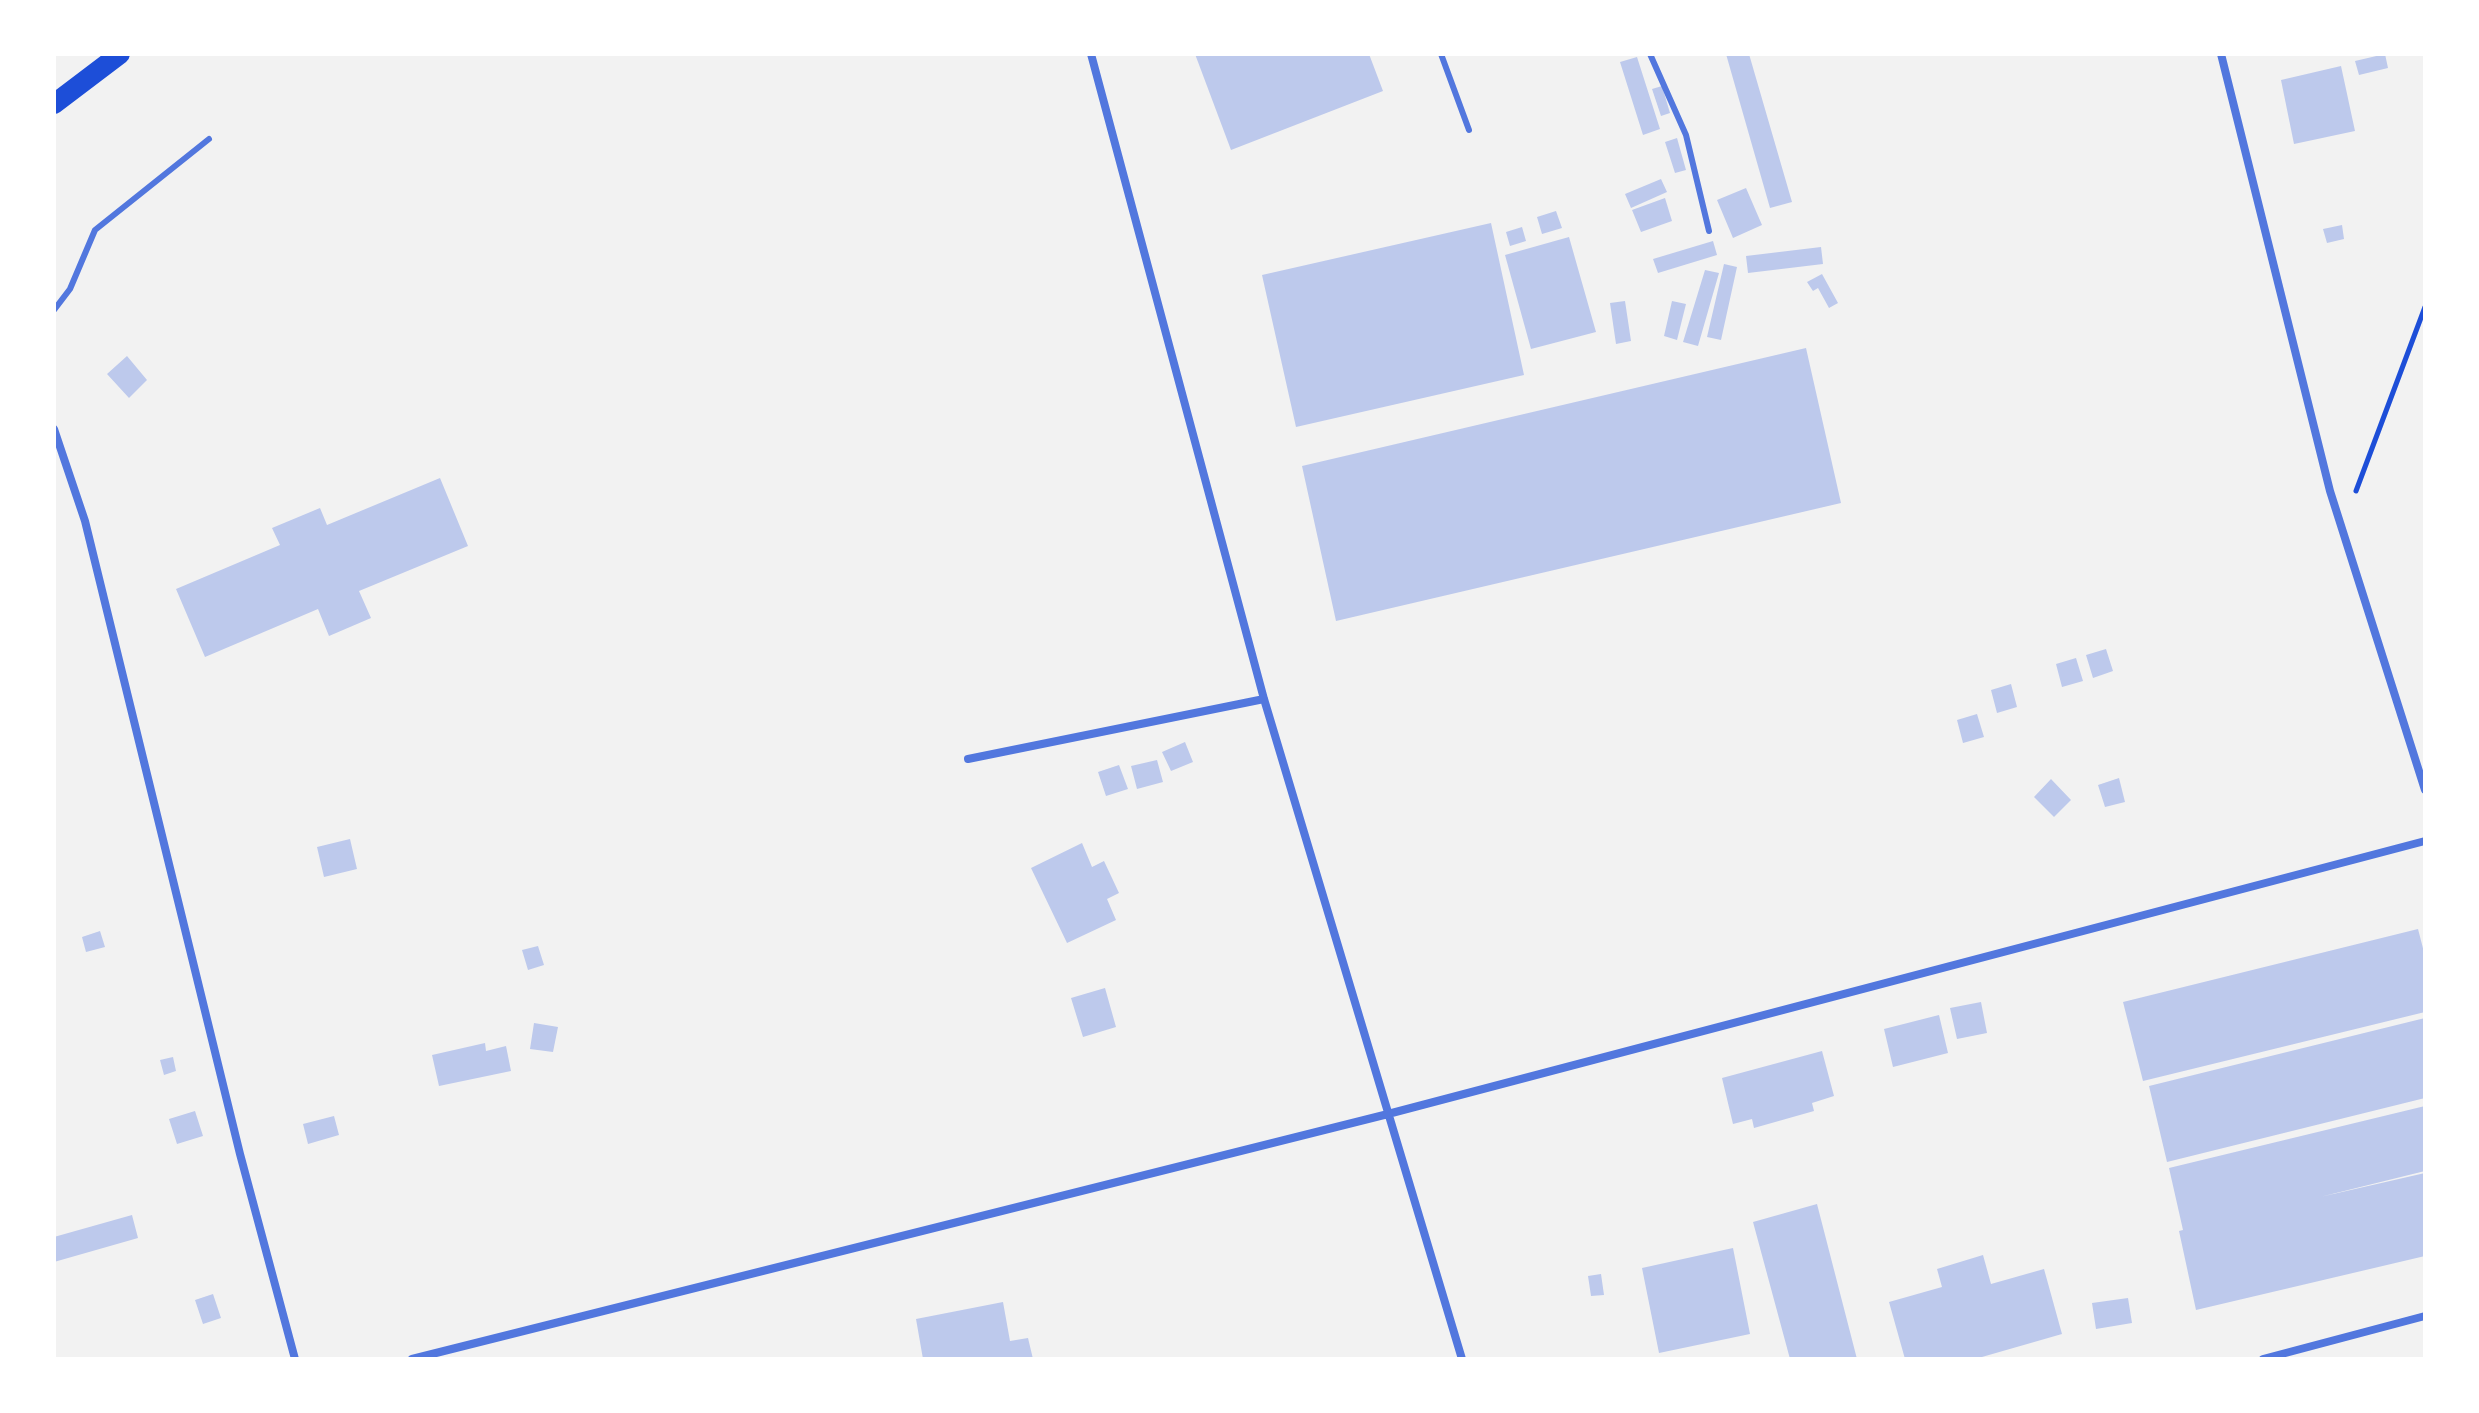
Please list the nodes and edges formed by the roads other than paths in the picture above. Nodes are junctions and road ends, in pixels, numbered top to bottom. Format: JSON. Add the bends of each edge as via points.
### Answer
{"nodes":[{"id":1,"x":120,"y":54,"type":"edge"},
{"id":2,"x":1091,"y":54,"type":"edge"},
{"id":3,"x":1441,"y":54,"type":"edge"},
{"id":4,"x":1650,"y":54,"type":"edge"},
{"id":5,"x":2221,"y":54,"type":"edge"},
{"id":6,"x":54,"y":104,"type":"edge"},
{"id":7,"x":1469,"y":130,"type":"dead end"},
{"id":8,"x":209,"y":139,"type":"dead end"},
{"id":9,"x":1709,"y":231,"type":"dead end"},
{"id":10,"x":54,"y":310,"type":"edge"},
{"id":11,"x":54,"y":429,"type":"edge"},
{"id":12,"x":1264,"y":699,"type":"junction"},
{"id":13,"x":968,"y":759,"type":"dead end"},
{"id":14,"x":2425,"y":790,"type":"edge"},
{"id":15,"x":2425,"y":841,"type":"edge"},
{"id":16,"x":1388,"y":1114,"type":"junction"},
{"id":17,"x":2425,"y":1316,"type":"edge"},
{"id":18,"x":295,"y":1359,"type":"edge"},
{"id":19,"x":412,"y":1359,"type":"edge"},
{"id":20,"x":1462,"y":1359,"type":"edge"},
{"id":21,"x":2263,"y":1359,"type":"edge"}],
"edges":[{"from":1,"to":6,"type":"main road"},
{"from":2,"to":12,"type":"street"},
{"from":3,"to":7,"type":"lane"},
{"from":4,"to":9,"type":"lane","via":[[1686,135]]},
{"from":5,"to":14,"type":"street","via":[[2330,491]]},
{"from":8,"to":10,"type":"lane","via":[[95,230],[70,289]]},
{"from":11,"to":18,"type":"street","via":[[85,521]]},
{"from":12,"to":13,"type":"street"},
{"from":12,"to":16,"type":"street"},
{"from":15,"to":16,"type":"street"},
{"from":16,"to":19,"type":"street"},
{"from":16,"to":20,"type":"street"},
{"from":17,"to":21,"type":"street"}]}
